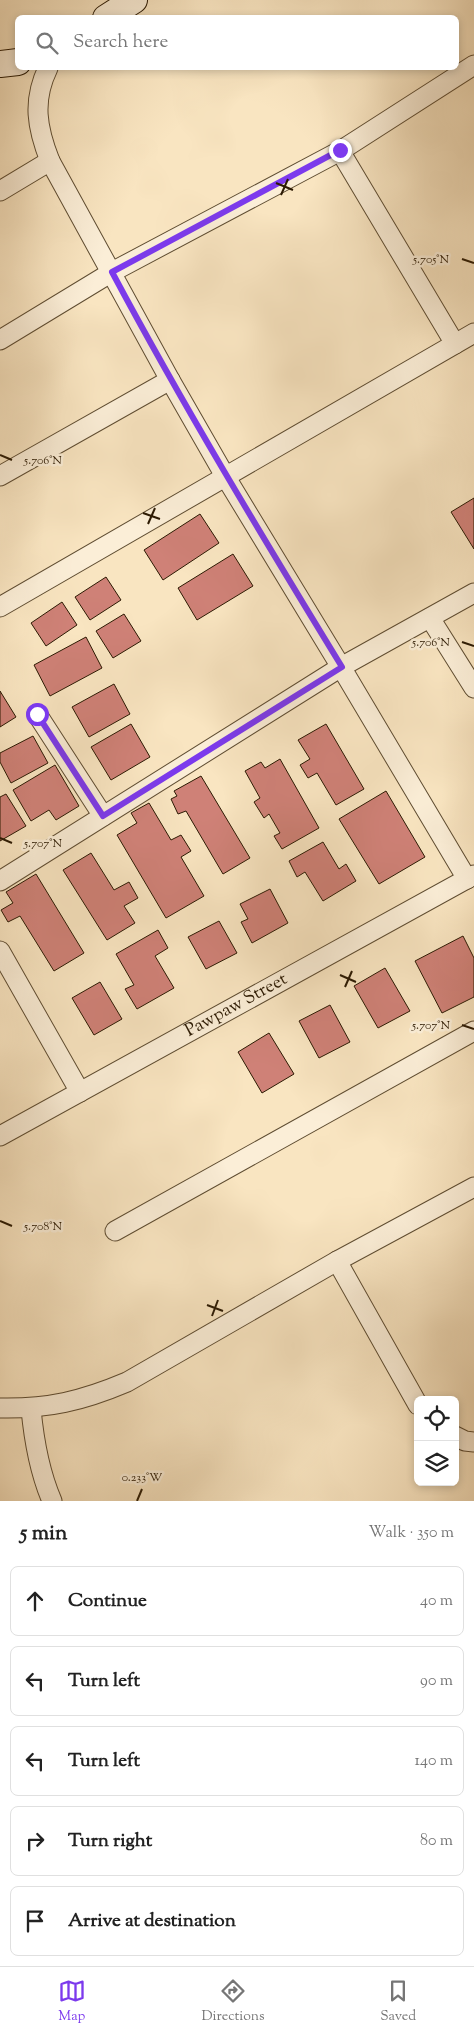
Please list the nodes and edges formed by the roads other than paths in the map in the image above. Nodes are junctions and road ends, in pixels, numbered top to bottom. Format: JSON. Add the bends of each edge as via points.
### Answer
{"nodes":[{"id":1,"x":134,"y":0,"type":"edge"},
{"id":2,"x":111,"y":15,"type":"edge"},
{"id":3,"x":15,"y":62,"type":"edge"},
{"id":4,"x":0,"y":64,"type":"edge"},
{"id":5,"x":474,"y":65,"type":"edge"},
{"id":6,"x":47,"y":70,"type":"edge"},
{"id":7,"x":340,"y":150,"type":"junction"},
{"id":8,"x":50,"y":161,"type":"junction"},
{"id":9,"x":0,"y":191,"type":"edge"},
{"id":10,"x":112,"y":272,"type":"junction"},
{"id":11,"x":474,"y":332,"type":"edge"},
{"id":12,"x":0,"y":340,"type":"edge"},
{"id":13,"x":455,"y":344,"type":"junction"},
{"id":14,"x":170,"y":380,"type":"junction"},
{"id":15,"x":0,"y":476,"type":"edge"},
{"id":16,"x":225,"y":476,"type":"junction"},
{"id":17,"x":474,"y":593,"type":"edge"},
{"id":18,"x":0,"y":607,"type":"edge"},
{"id":19,"x":430,"y":618,"type":"junction"},
{"id":20,"x":342,"y":667,"type":"junction"},
{"id":21,"x":474,"y":688,"type":"edge"},
{"id":22,"x":37,"y":714,"type":"dead end"},
{"id":23,"x":103,"y":816,"type":"junction"},
{"id":24,"x":471,"y":877,"type":"edge"},
{"id":25,"x":0,"y":881,"type":"edge"},
{"id":26,"x":0,"y":951,"type":"edge"},
{"id":27,"x":474,"y":1031,"type":"edge"},
{"id":28,"x":80,"y":1092,"type":"junction"},
{"id":29,"x":0,"y":1136,"type":"edge"},
{"id":30,"x":474,"y":1187,"type":"edge"},
{"id":31,"x":115,"y":1231,"type":"dead end"},
{"id":32,"x":336,"y":1261,"type":"junction"},
{"id":33,"x":414,"y":1398,"type":"edge"},
{"id":34,"x":0,"y":1408,"type":"edge"},
{"id":35,"x":31,"y":1409,"type":"junction"},
{"id":36,"x":459,"y":1438,"type":"edge"},
{"id":37,"x":474,"y":1442,"type":"edge"},
{"id":38,"x":52,"y":1501,"type":"edge"}],
"edges":[{"from":1,"to":2,"type":"street"},
{"from":3,"to":4,"type":"street"},
{"from":5,"to":7,"type":"street"},
{"from":6,"to":8,"type":"street","via":[[42,79],[38,120],[40,136]]},
{"from":7,"to":10,"type":"street"},
{"from":7,"to":13,"type":"street"},
{"from":8,"to":9,"type":"street"},
{"from":8,"to":10,"type":"street"},
{"from":10,"to":12,"type":"street"},
{"from":10,"to":14,"type":"street"},
{"from":11,"to":13,"type":"street"},
{"from":13,"to":16,"type":"street"},
{"from":14,"to":15,"type":"street"},
{"from":14,"to":16,"type":"street"},
{"from":16,"to":18,"type":"street"},
{"from":16,"to":20,"type":"street"},
{"from":17,"to":19,"type":"street"},
{"from":19,"to":20,"type":"street"},
{"from":19,"to":21,"type":"street"},
{"from":20,"to":23,"type":"street"},
{"from":20,"to":24,"type":"street"},
{"from":22,"to":23,"type":"street"},
{"from":23,"to":25,"type":"street"},
{"from":24,"to":28,"type":"street","name":"Pawpaw Street"},
{"from":26,"to":28,"type":"street"},
{"from":27,"to":31,"type":"street"},
{"from":28,"to":29,"type":"street","name":"Pawpaw Street"},
{"from":30,"to":32,"type":"street"},
{"from":32,"to":33,"type":"street"},
{"from":32,"to":35,"type":"street","via":[[126,1382],[71,1402]]},
{"from":34,"to":35,"type":"street"},
{"from":35,"to":38,"type":"street","via":[[39,1461]]},
{"from":36,"to":37,"type":"street"}]}
